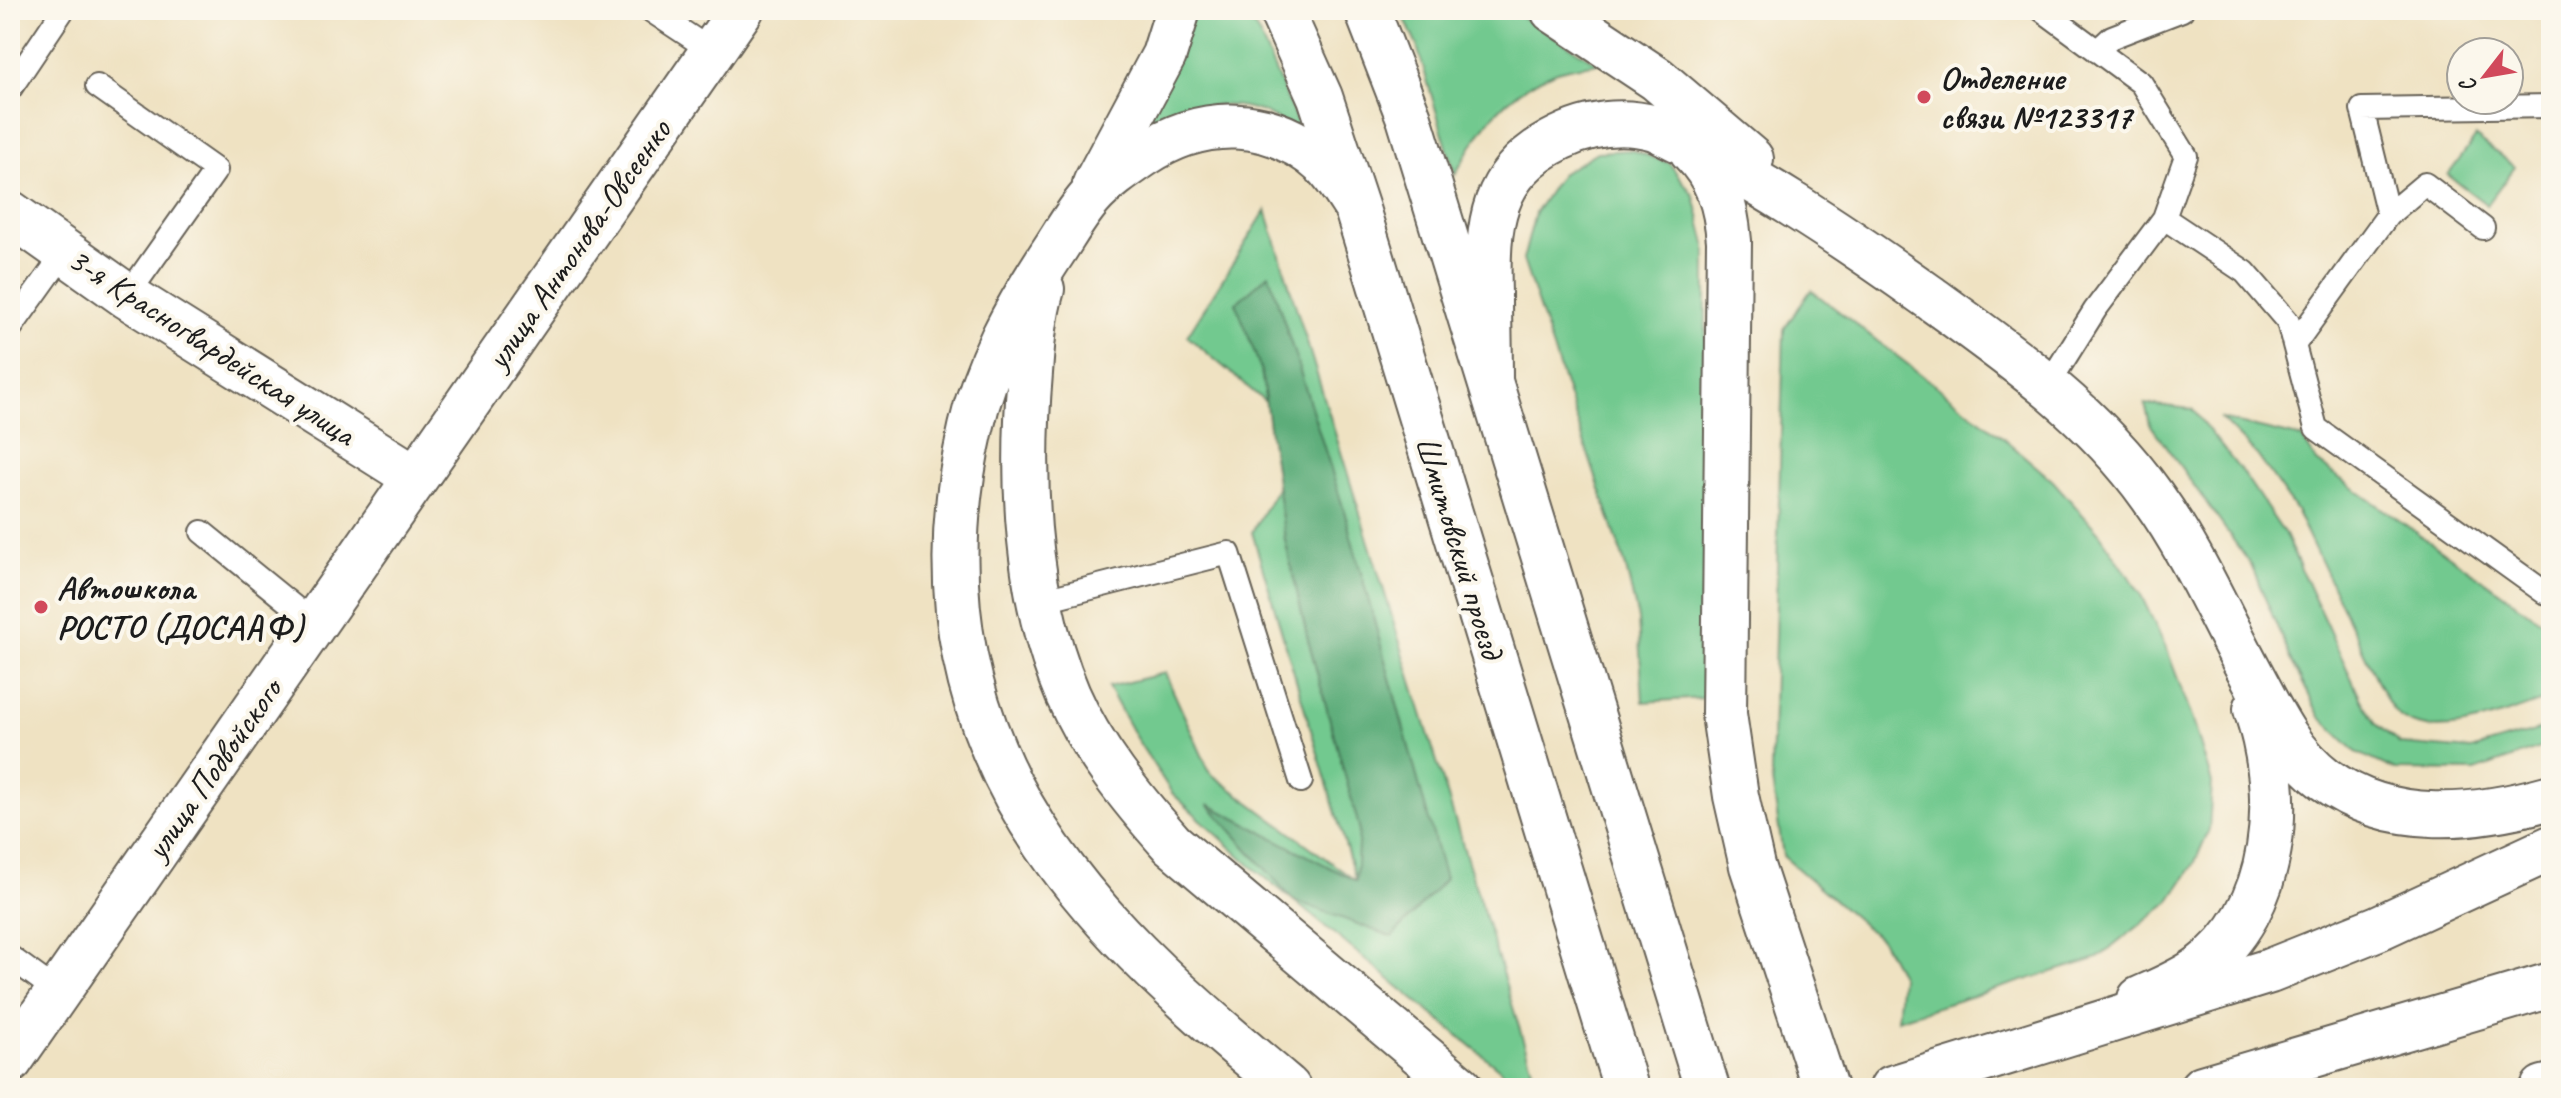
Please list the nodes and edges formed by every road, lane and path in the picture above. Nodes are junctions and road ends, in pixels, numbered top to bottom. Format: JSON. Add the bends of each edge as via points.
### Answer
{"nodes":[{"id":1,"x":63,"y":10,"type":"edge"},
{"id":2,"x":650,"y":10,"type":"edge"},
{"id":3,"x":741,"y":10,"type":"edge"},
{"id":4,"x":1178,"y":10,"type":"edge"},
{"id":5,"x":1281,"y":10,"type":"edge"},
{"id":6,"x":1367,"y":10,"type":"edge"},
{"id":7,"x":1553,"y":10,"type":"edge"},
{"id":8,"x":2042,"y":10,"type":"edge"},
{"id":9,"x":2182,"y":10,"type":"edge"},
{"id":10,"x":712,"y":51,"type":"junction"},
{"id":11,"x":2097,"y":51,"type":"junction"},
{"id":12,"x":97,"y":86,"type":"dead end"},
{"id":13,"x":10,"y":89,"type":"edge"},
{"id":14,"x":2551,"y":106,"type":"edge"},
{"id":15,"x":1674,"y":137,"type":"junction"},
{"id":16,"x":1357,"y":209,"type":"junction"},
{"id":17,"x":10,"y":213,"type":"edge"},
{"id":18,"x":2388,"y":215,"type":"junction"},
{"id":19,"x":2164,"y":218,"type":"junction"},
{"id":20,"x":1071,"y":225,"type":"junction"},
{"id":21,"x":1828,"y":226,"type":"junction"},
{"id":22,"x":2483,"y":228,"type":"dead end"},
{"id":23,"x":65,"y":252,"type":"junction"},
{"id":24,"x":127,"y":296,"type":"junction"},
{"id":25,"x":10,"y":329,"type":"edge"},
{"id":26,"x":2294,"y":345,"type":"junction"},
{"id":27,"x":1490,"y":380,"type":"junction"},
{"id":28,"x":2048,"y":385,"type":"junction"},
{"id":29,"x":415,"y":477,"type":"junction"},
{"id":30,"x":202,"y":532,"type":"dead end"},
{"id":31,"x":2551,"y":594,"type":"edge"},
{"id":32,"x":1040,"y":601,"type":"junction"},
{"id":33,"x":2223,"y":621,"type":"junction"},
{"id":34,"x":314,"y":623,"type":"junction"},
{"id":35,"x":1301,"y":781,"type":"dead end"},
{"id":36,"x":2551,"y":797,"type":"edge"},
{"id":37,"x":2551,"y":848,"type":"edge"},
{"id":38,"x":10,"y":957,"type":"edge"},
{"id":39,"x":2551,"y":985,"type":"edge"},
{"id":40,"x":58,"y":992,"type":"junction"},
{"id":41,"x":1203,"y":1015,"type":"junction"},
{"id":42,"x":1987,"y":1058,"type":"junction"},
{"id":43,"x":10,"y":1061,"type":"edge"},
{"id":44,"x":2551,"y":1086,"type":"edge"},
{"id":45,"x":1262,"y":1088,"type":"edge"},
{"id":46,"x":1288,"y":1088,"type":"edge"},
{"id":47,"x":1461,"y":1088,"type":"edge"},
{"id":48,"x":1626,"y":1088,"type":"edge"},
{"id":49,"x":1707,"y":1088,"type":"edge"},
{"id":50,"x":1825,"y":1088,"type":"edge"},
{"id":51,"x":1892,"y":1088,"type":"edge"},
{"id":52,"x":2202,"y":1088,"type":"edge"},
{"id":53,"x":2543,"y":1088,"type":"edge"}],
"edges":[{"from":1,"to":13,"type":"lane"},
{"from":2,"to":10,"type":"lane"},
{"from":3,"to":10,"type":"main road","name":"улица Антонова-Овсеенко"},
{"from":4,"to":20,"type":"main road","via":[[1164,55]]},
{"from":5,"to":16,"type":"main road","name":"Шмитовский проезд","via":[[1320,97]]},
{"from":6,"to":27,"type":"main road","via":[[1409,118]]},
{"from":7,"to":21,"type":"main road","via":[[1657,79]]},
{"from":8,"to":11,"type":"lane"},
{"from":9,"to":11,"type":"lane","via":[[2112,37]]},
{"from":10,"to":29,"type":"main road","name":"улица Антонова-Овсеенко"},
{"from":11,"to":19,"type":"lane","via":[[2141,83],[2186,156]]},
{"from":12,"to":24,"type":"lane","via":[[216,170]]},
{"from":14,"to":18,"type":"lane","via":[[2362,109]]},
{"from":15,"to":21,"type":"main road"},
{"from":15,"to":27,"type":"main road","via":[[1640,124],[1599,124],[1554,141],[1515,171],[1493,213],[1488,244]]},
{"from":15,"to":50,"type":"main road","via":[[1710,171],[1727,219],[1724,714],[1736,796],[1752,866]]},
{"from":16,"to":20,"type":"main road","via":[[1325,165],[1306,151],[1264,130],[1235,125],[1207,127],[1155,146],[1108,180]]},
{"from":16,"to":48,"type":"main road","name":"Шмитовский проезд"},
{"from":17,"to":23,"type":"main road","name":"3-я Красногвардейская улица"},
{"from":18,"to":22,"type":"lane","via":[[2425,184]]},
{"from":18,"to":26,"type":"lane"},
{"from":19,"to":26,"type":"lane","via":[[2245,272],[2288,322]]},
{"from":19,"to":28,"type":"lane","via":[[2095,310]]},
{"from":20,"to":32,"type":"main road","via":[[1040,297],[1026,414],[1026,482]]},
{"from":20,"to":41,"type":"main road","via":[[994,353],[971,426],[956,513],[957,613],[979,710],[1013,791],[1101,915]]},
{"from":21,"to":28,"type":"main road"},
{"from":23,"to":24,"type":"main road","name":"3-я Красногвардейская улица"},
{"from":23,"to":25,"type":"lane"},
{"from":24,"to":29,"type":"main road","name":"3-я Красногвардейская улица"},
{"from":26,"to":31,"type":"lane","via":[[2316,428]]},
{"from":27,"to":49,"type":"main road"},
{"from":28,"to":33,"type":"main road","via":[[2098,431],[2153,497]]},
{"from":29,"to":34,"type":"main road","name":"улица Подвойского"},
{"from":30,"to":34,"type":"lane"},
{"from":32,"to":35,"type":"lane","via":[[1229,553]]},
{"from":32,"to":47,"type":"main road","via":[[1052,651],[1087,732],[1142,810],[1172,844]]},
{"from":33,"to":36,"type":"main road","via":[[2285,735],[2324,778],[2350,794],[2383,808],[2450,816]]},
{"from":33,"to":42,"type":"main road","via":[[2263,727],[2271,771],[2274,816],[2269,852],[2243,920],[2200,968],[2167,987]]},
{"from":34,"to":40,"type":"main road","name":"улица Подвойского"},
{"from":37,"to":42,"type":"main road","via":[[2270,971]]},
{"from":38,"to":40,"type":"lane"},
{"from":39,"to":52,"type":"main road"},
{"from":40,"to":43,"type":"main road","name":"улица Подвойского"},
{"from":41,"to":45,"type":"main road"},
{"from":41,"to":46,"type":"main road"},
{"from":42,"to":51,"type":"main road"},
{"from":44,"to":53,"type":"main road"}]}
